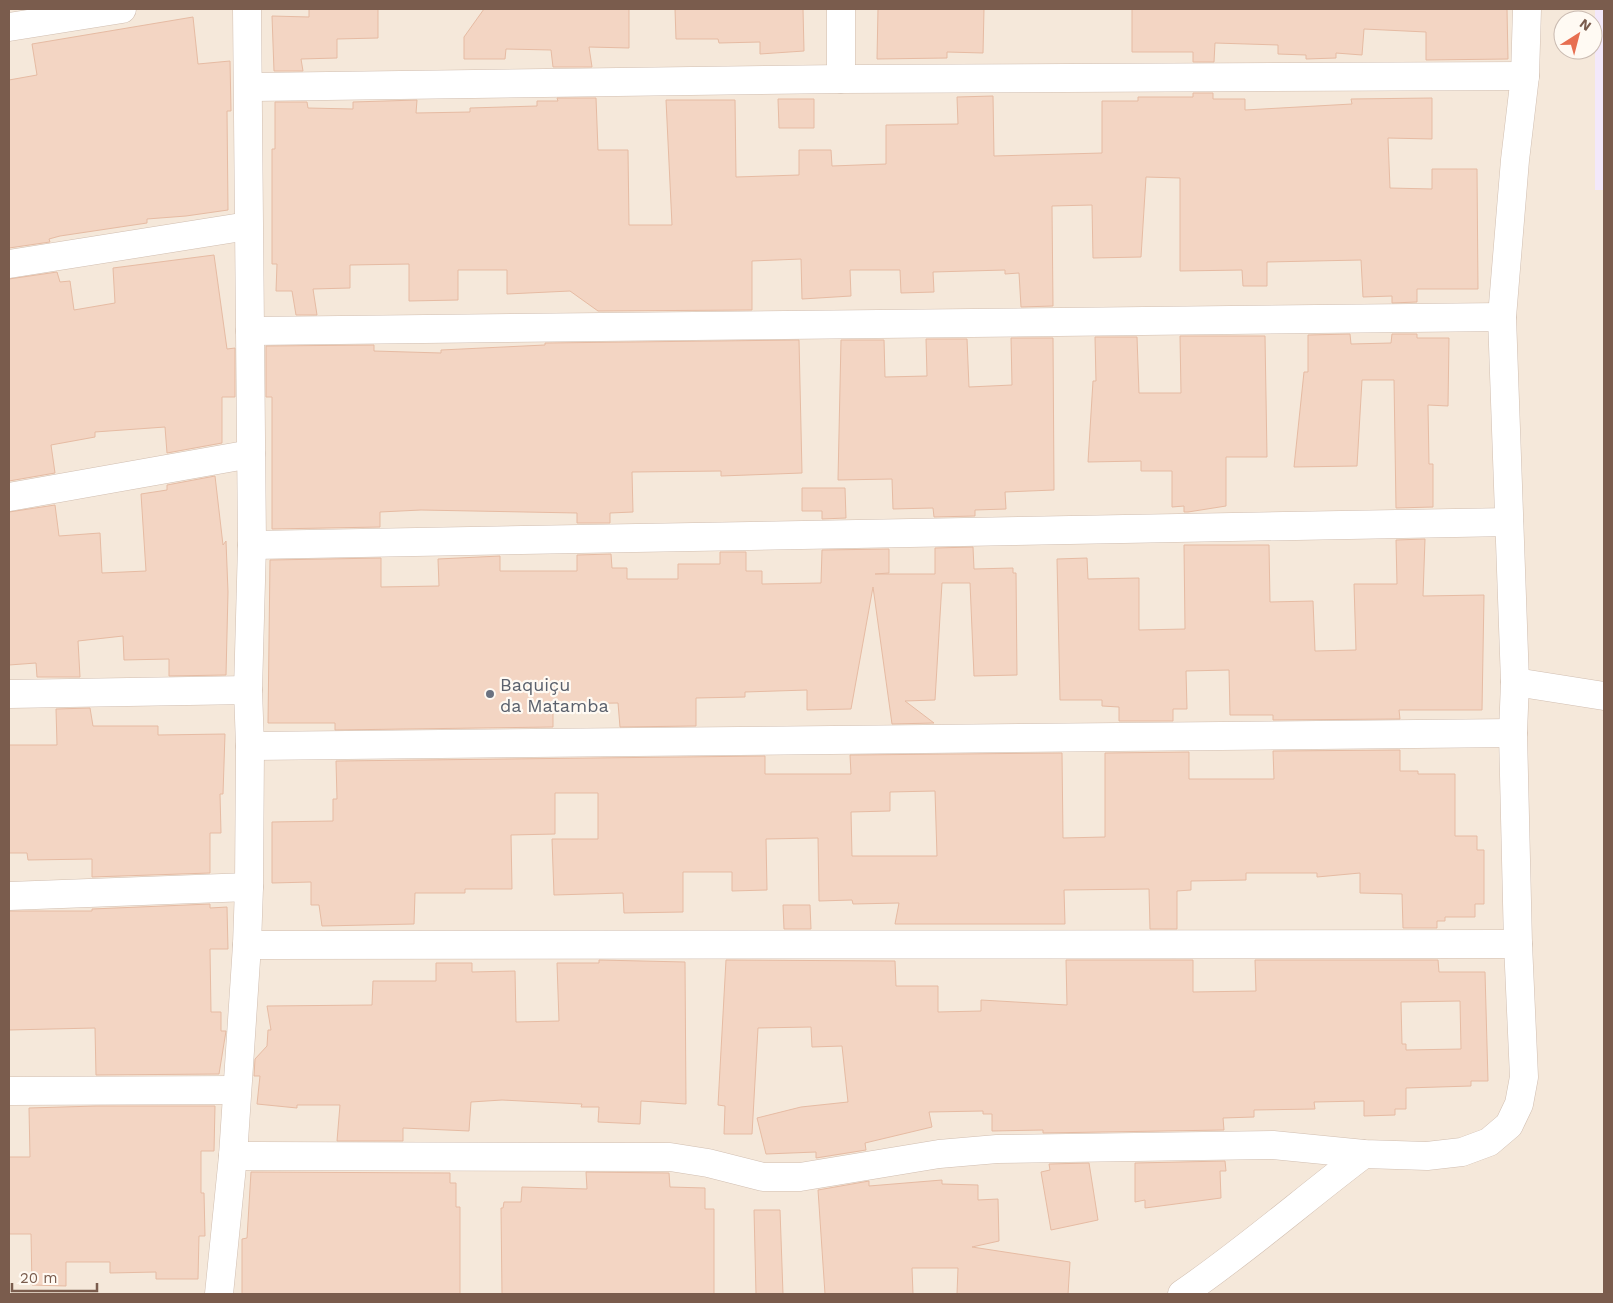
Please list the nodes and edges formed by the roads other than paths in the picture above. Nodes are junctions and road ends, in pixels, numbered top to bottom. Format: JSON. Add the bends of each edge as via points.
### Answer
{"nodes":[{"id":1,"x":122,"y":9,"type":"edge"},
{"id":2,"x":247,"y":9,"type":"edge"},
{"id":3,"x":841,"y":9,"type":"edge"},
{"id":4,"x":1527,"y":9,"type":"edge"},
{"id":5,"x":9,"y":27,"type":"edge"},
{"id":6,"x":1525,"y":76,"type":"junction"},
{"id":7,"x":841,"y":79,"type":"junction"},
{"id":8,"x":249,"y":86,"type":"junction"},
{"id":9,"x":248,"y":226,"type":"junction"},
{"id":10,"x":9,"y":264,"type":"edge"},
{"id":11,"x":1502,"y":317,"type":"junction"},
{"id":12,"x":250,"y":331,"type":"junction"},
{"id":13,"x":251,"y":454,"type":"junction"},
{"id":14,"x":9,"y":496,"type":"edge"},
{"id":15,"x":1509,"y":522,"type":"junction"},
{"id":16,"x":252,"y":545,"type":"junction"},
{"id":17,"x":1515,"y":682,"type":"junction"},
{"id":18,"x":248,"y":690,"type":"junction"},
{"id":19,"x":9,"y":694,"type":"edge"},
{"id":20,"x":1604,"y":696,"type":"edge"},
{"id":21,"x":1513,"y":733,"type":"junction"},
{"id":22,"x":250,"y":746,"type":"junction"},
{"id":23,"x":249,"y":887,"type":"junction"},
{"id":24,"x":9,"y":896,"type":"edge"},
{"id":25,"x":1518,"y":944,"type":"junction"},
{"id":26,"x":247,"y":945,"type":"junction"},
{"id":27,"x":236,"y":1090,"type":"junction"},
{"id":28,"x":9,"y":1092,"type":"edge"},
{"id":29,"x":1364,"y":1154,"type":"junction"},
{"id":30,"x":233,"y":1156,"type":"junction"},
{"id":31,"x":219,"y":1294,"type":"edge"},
{"id":32,"x":1182,"y":1294,"type":"edge"}],
"edges":[{"from":1,"to":5,"type":"street"},
{"from":2,"to":8,"type":"street"},
{"from":3,"to":7,"type":"street"},
{"from":4,"to":6,"type":"street"},
{"from":6,"to":7,"type":"street"},
{"from":6,"to":11,"type":"street"},
{"from":7,"to":8,"type":"street"},
{"from":8,"to":9,"type":"street"},
{"from":9,"to":10,"type":"street"},
{"from":9,"to":12,"type":"street"},
{"from":11,"to":12,"type":"street"},
{"from":11,"to":15,"type":"street"},
{"from":12,"to":13,"type":"street"},
{"from":13,"to":14,"type":"street"},
{"from":13,"to":16,"type":"street"},
{"from":15,"to":16,"type":"street"},
{"from":15,"to":17,"type":"street"},
{"from":16,"to":18,"type":"street"},
{"from":17,"to":20,"type":"street"},
{"from":17,"to":21,"type":"street"},
{"from":18,"to":19,"type":"street"},
{"from":18,"to":22,"type":"street"},
{"from":21,"to":22,"type":"street"},
{"from":21,"to":25,"type":"street"},
{"from":22,"to":23,"type":"street"},
{"from":23,"to":24,"type":"street"},
{"from":23,"to":26,"type":"street"},
{"from":25,"to":26,"type":"street"},
{"from":25,"to":29,"type":"street","via":[[1524,1077],[1519,1104],[1509,1125],[1489,1142],[1462,1152],[1427,1156]]},
{"from":26,"to":27,"type":"street"},
{"from":27,"to":28,"type":"street"},
{"from":27,"to":30,"type":"street"},
{"from":29,"to":30,"type":"street","via":[[1273,1146],[998,1149],[939,1154],[800,1177],[763,1177],[670,1157]]},
{"from":29,"to":32,"type":"street","via":[[1262,1236]]},
{"from":30,"to":31,"type":"street"}]}
